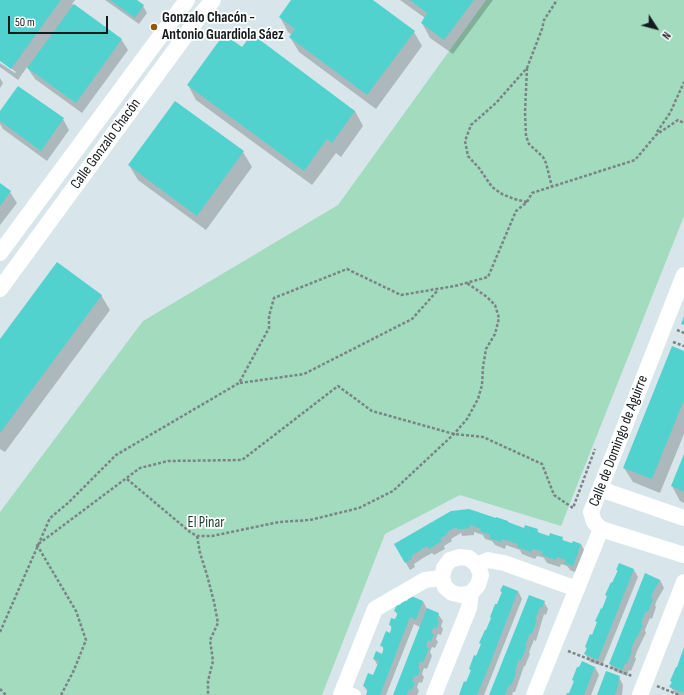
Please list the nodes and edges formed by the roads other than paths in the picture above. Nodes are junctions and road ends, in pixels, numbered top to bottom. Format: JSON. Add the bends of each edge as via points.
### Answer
{"nodes":[{"id":1,"x":187,"y":0,"type":"edge"},
{"id":2,"x":213,"y":0,"type":"edge"},
{"id":3,"x":0,"y":253,"type":"edge"},
{"id":4,"x":684,"y":275,"type":"edge"},
{"id":5,"x":0,"y":289,"type":"edge"},
{"id":6,"x":600,"y":488,"type":"junction"},
{"id":7,"x":684,"y":518,"type":"edge"},
{"id":8,"x":601,"y":529,"type":"junction"},
{"id":9,"x":684,"y":555,"type":"edge"},
{"id":10,"x":477,"y":565,"type":"junction"},
{"id":11,"x":442,"y":578,"type":"junction"},
{"id":12,"x":684,"y":582,"type":"edge"},
{"id":13,"x":577,"y":589,"type":"junction"},
{"id":14,"x":471,"y":593,"type":"junction"},
{"id":15,"x":642,"y":688,"type":"edge"},
{"id":16,"x":346,"y":693,"type":"edge"},
{"id":17,"x":434,"y":695,"type":"edge"},
{"id":18,"x":534,"y":695,"type":"edge"}],
"edges":[{"from":1,"to":3,"type":"street","name":"Calle Gonzalo Chacón"},
{"from":2,"to":5,"type":"street","name":"Calle Gonzalo Chacón"},
{"from":4,"to":6,"type":"street","name":"Calle de Domingo de Aguirre"},
{"from":6,"to":7,"type":"street"},
{"from":6,"to":8,"type":"street","name":"Calle de Domingo de Aguirre","via":[[591,512],[594,522]]},
{"from":8,"to":9,"type":"street"},
{"from":8,"to":13,"type":"street","name":"Calle de Domingo de Aguirre"},
{"from":10,"to":11,"type":"street","via":[[469,558],[450,560],[444,568]]},
{"from":10,"to":13,"type":"street","via":[[488,560],[504,563]]},
{"from":10,"to":14,"type":"street","via":[[480,580]]},
{"from":11,"to":14,"type":"street","via":[[445,587],[452,593]]},
{"from":11,"to":16,"type":"street","via":[[424,580],[375,609]]},
{"from":12,"to":15,"type":"street"},
{"from":13,"to":18,"type":"street","name":"Calle de Domingo de Aguirre"},
{"from":14,"to":17,"type":"street","via":[[469,608]]}]}
